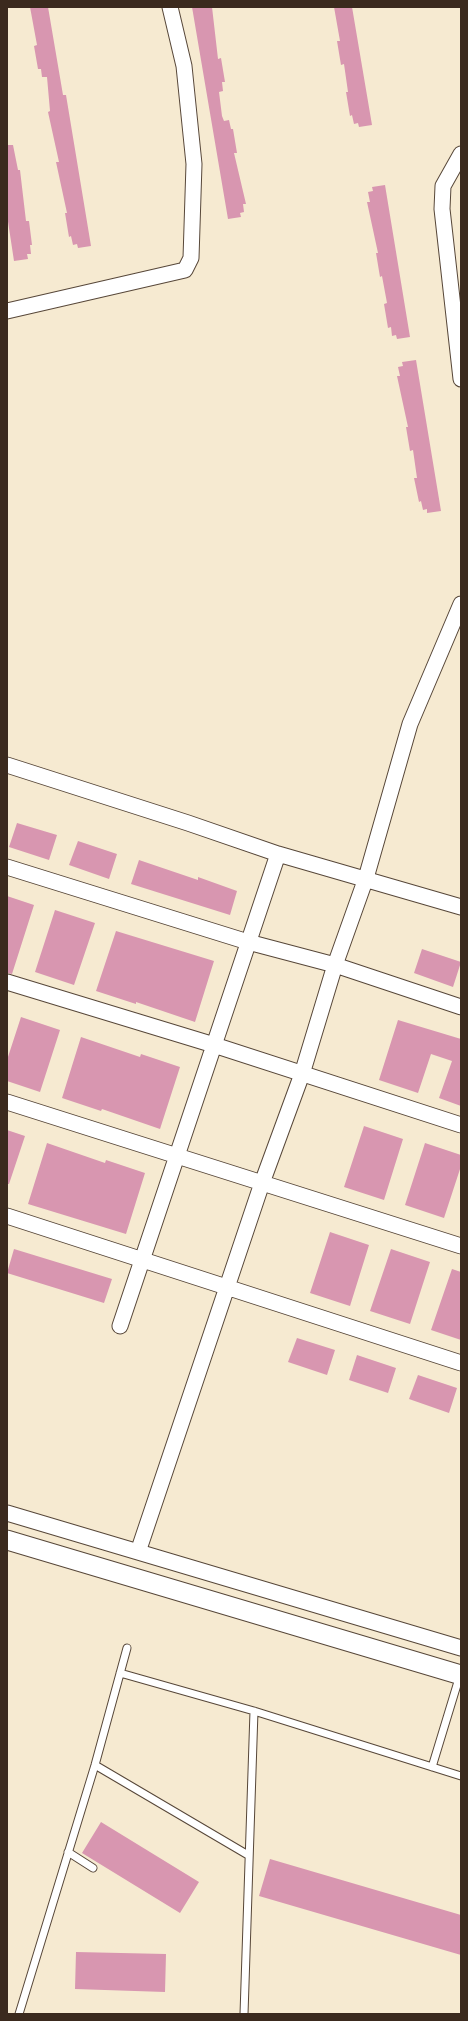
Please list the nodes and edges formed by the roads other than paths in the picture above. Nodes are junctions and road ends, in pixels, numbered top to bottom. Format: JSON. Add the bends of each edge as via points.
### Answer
{"nodes":[{"id":1,"x":170,"y":7,"type":"edge"},
{"id":2,"x":461,"y":154,"type":"edge"},
{"id":3,"x":455,"y":266,"type":"edge"},
{"id":4,"x":7,"y":311,"type":"edge"},
{"id":5,"x":461,"y":379,"type":"edge"},
{"id":6,"x":461,"y":604,"type":"edge"},
{"id":7,"x":7,"y":766,"type":"edge"},
{"id":8,"x":278,"y":854,"type":"junction"},
{"id":9,"x":7,"y":867,"type":"edge"},
{"id":10,"x":366,"y":878,"type":"junction"},
{"id":11,"x":461,"y":907,"type":"edge"},
{"id":12,"x":248,"y":942,"type":"junction"},
{"id":13,"x":335,"y":965,"type":"junction"},
{"id":14,"x":7,"y":982,"type":"edge"},
{"id":15,"x":461,"y":1007,"type":"edge"},
{"id":16,"x":214,"y":1045,"type":"junction"},
{"id":17,"x":302,"y":1074,"type":"junction"},
{"id":18,"x":7,"y":1102,"type":"edge"},
{"id":19,"x":461,"y":1125,"type":"edge"},
{"id":20,"x":176,"y":1156,"type":"junction"},
{"id":21,"x":262,"y":1183,"type":"junction"},
{"id":22,"x":7,"y":1216,"type":"edge"},
{"id":23,"x":461,"y":1246,"type":"edge"},
{"id":24,"x":142,"y":1260,"type":"junction"},
{"id":25,"x":227,"y":1287,"type":"junction"},
{"id":26,"x":120,"y":1326,"type":"dead end"},
{"id":27,"x":461,"y":1363,"type":"edge"},
{"id":28,"x":7,"y":1514,"type":"edge"},
{"id":29,"x":7,"y":1540,"type":"edge"},
{"id":30,"x":138,"y":1552,"type":"junction"},
{"id":31,"x":127,"y":1648,"type":"dead end"},
{"id":32,"x":461,"y":1648,"type":"edge"},
{"id":33,"x":120,"y":1673,"type":"junction"},
{"id":34,"x":460,"y":1675,"type":"edge"},
{"id":35,"x":254,"y":1711,"type":"junction"},
{"id":36,"x":95,"y":1765,"type":"junction"},
{"id":37,"x":432,"y":1767,"type":"junction"},
{"id":38,"x":461,"y":1776,"type":"edge"},
{"id":39,"x":68,"y":1852,"type":"junction"},
{"id":40,"x":248,"y":1855,"type":"junction"},
{"id":41,"x":93,"y":1868,"type":"dead end"},
{"id":42,"x":19,"y":2014,"type":"edge"},
{"id":43,"x":244,"y":2014,"type":"edge"}],
"edges":[{"from":1,"to":4,"type":"street","via":[[184,66],[194,164],[191,258],[185,270]]},
{"from":2,"to":3,"type":"street","via":[[442,186],[442,209]]},
{"from":3,"to":5,"type":"street"},
{"from":6,"to":10,"type":"street","via":[[410,724]]},
{"from":7,"to":8,"type":"street"},
{"from":8,"to":10,"type":"street"},
{"from":8,"to":12,"type":"street"},
{"from":9,"to":12,"type":"street"},
{"from":10,"to":11,"type":"street"},
{"from":10,"to":13,"type":"street"},
{"from":12,"to":13,"type":"street"},
{"from":12,"to":16,"type":"street"},
{"from":13,"to":15,"type":"street"},
{"from":13,"to":17,"type":"street"},
{"from":14,"to":16,"type":"street"},
{"from":16,"to":17,"type":"street"},
{"from":16,"to":20,"type":"street"},
{"from":17,"to":19,"type":"street"},
{"from":17,"to":21,"type":"street"},
{"from":18,"to":20,"type":"street"},
{"from":20,"to":21,"type":"street"},
{"from":20,"to":24,"type":"street"},
{"from":21,"to":23,"type":"street"},
{"from":21,"to":25,"type":"street"},
{"from":22,"to":24,"type":"street"},
{"from":24,"to":25,"type":"street"},
{"from":24,"to":26,"type":"street"},
{"from":25,"to":27,"type":"street"},
{"from":25,"to":30,"type":"street"},
{"from":28,"to":30,"type":"street"},
{"from":29,"to":34,"type":"street"},
{"from":30,"to":32,"type":"street"},
{"from":31,"to":33,"type":"lane"},
{"from":33,"to":35,"type":"lane"},
{"from":33,"to":36,"type":"lane"},
{"from":34,"to":37,"type":"lane"},
{"from":35,"to":37,"type":"lane"},
{"from":35,"to":40,"type":"lane"},
{"from":36,"to":39,"type":"lane"},
{"from":36,"to":40,"type":"lane"},
{"from":37,"to":38,"type":"lane"},
{"from":39,"to":41,"type":"lane"},
{"from":39,"to":42,"type":"lane"},
{"from":40,"to":43,"type":"lane"}]}
